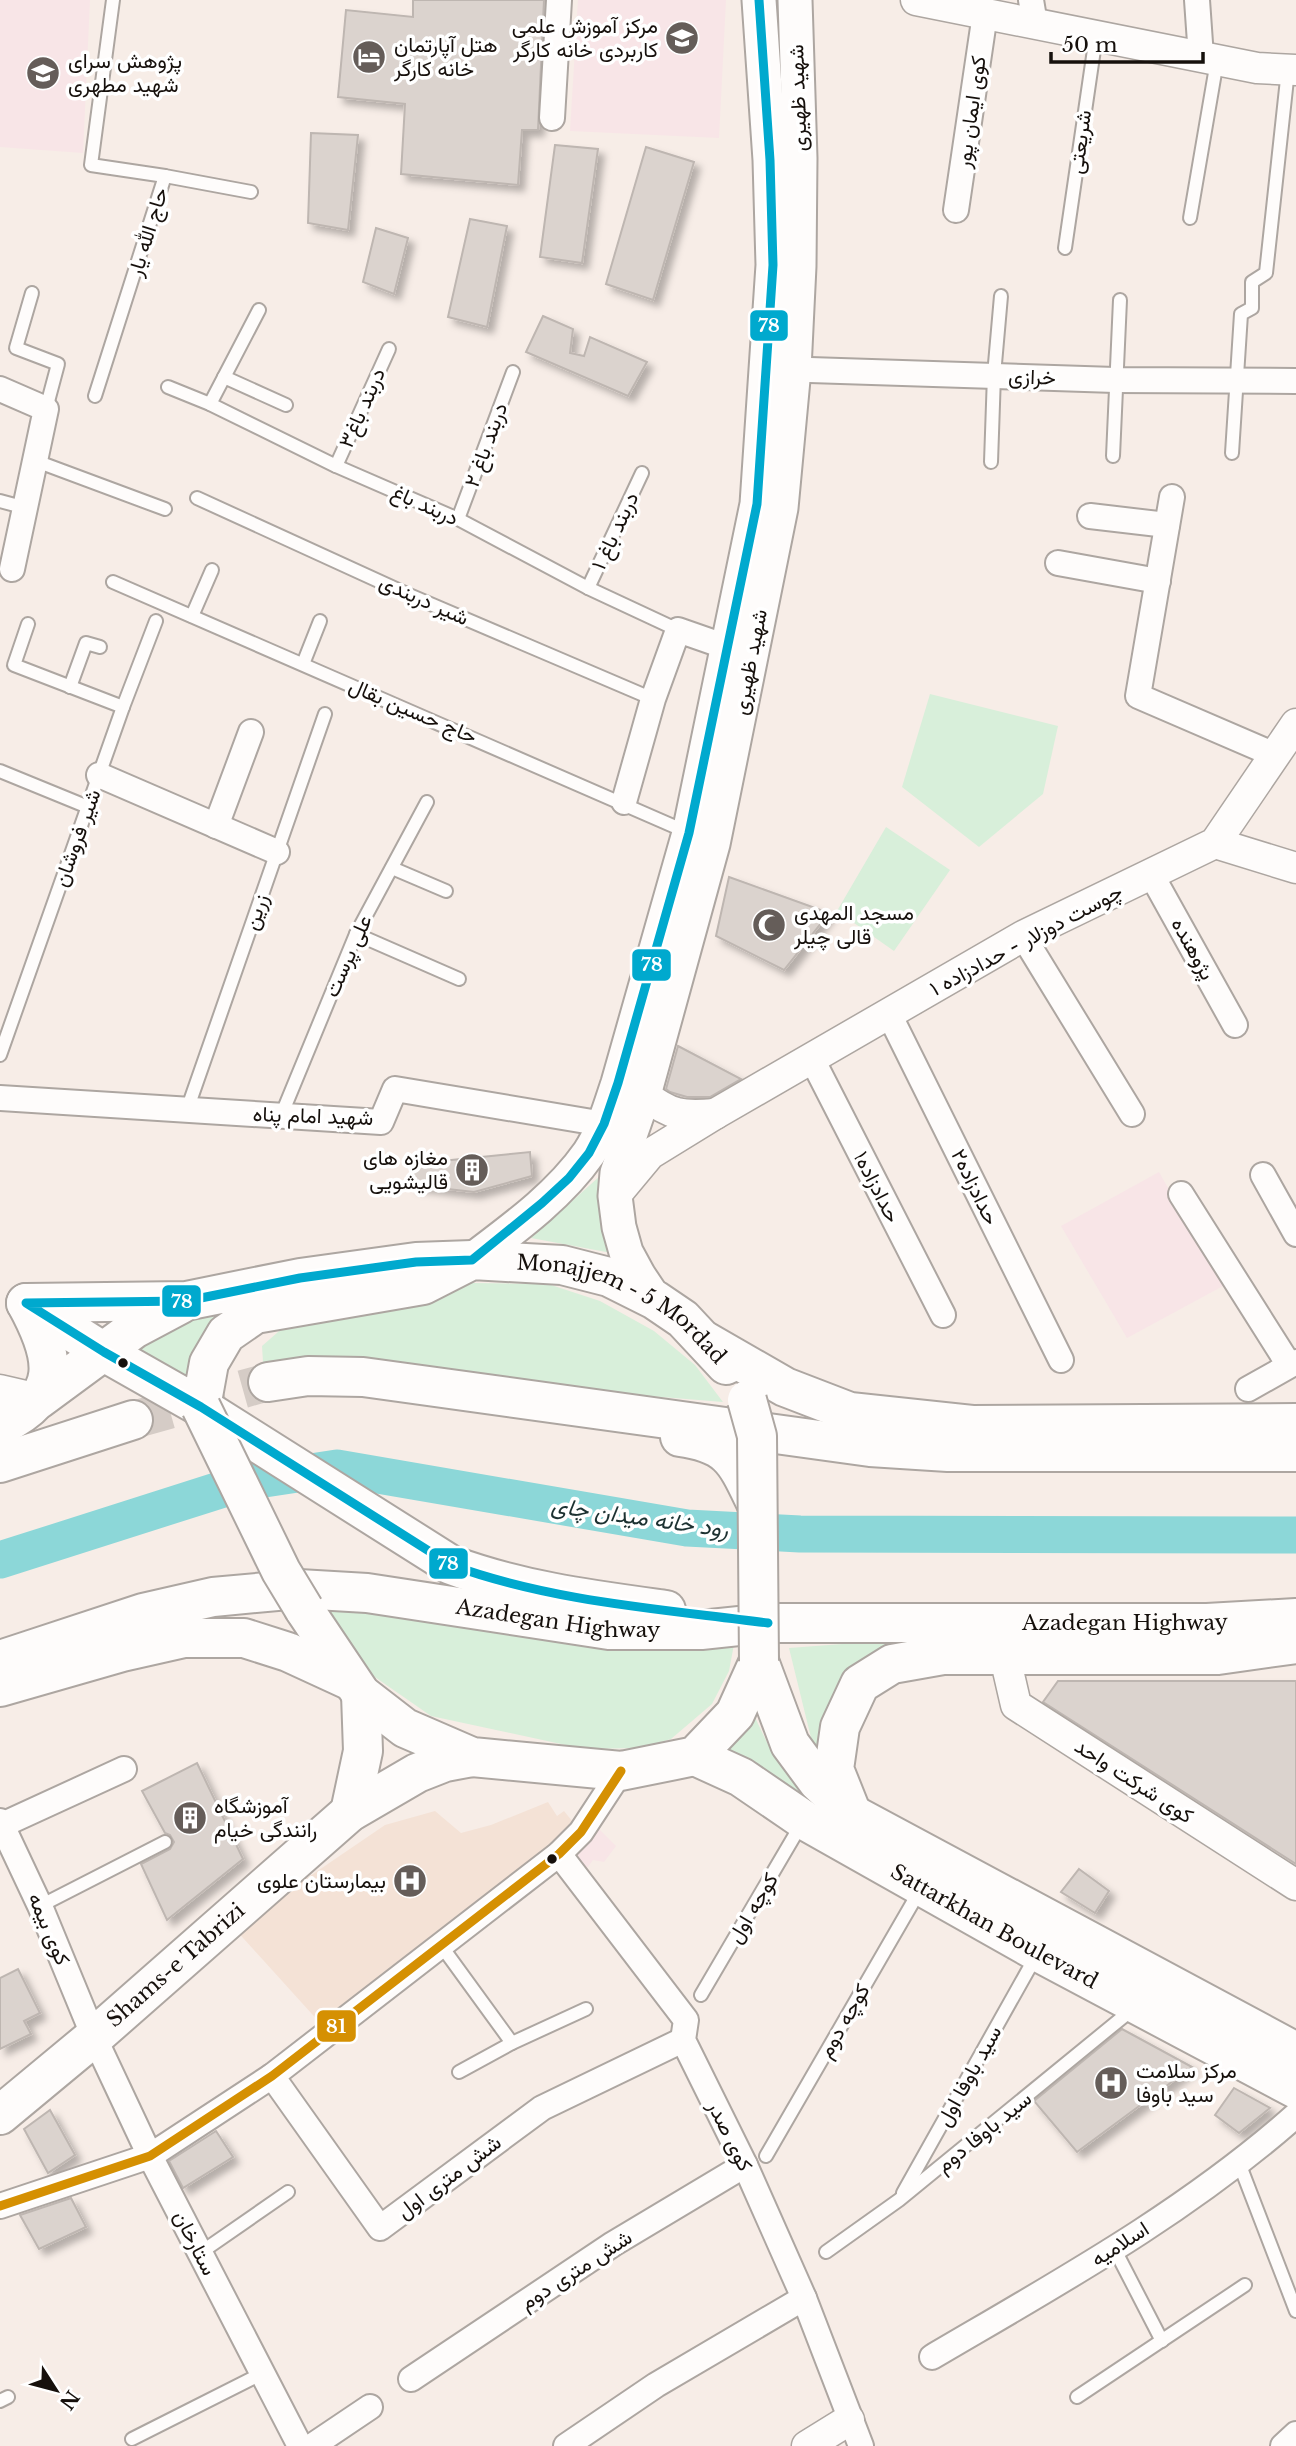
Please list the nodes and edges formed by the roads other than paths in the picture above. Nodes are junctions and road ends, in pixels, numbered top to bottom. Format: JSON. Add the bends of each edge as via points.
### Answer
{"nodes":[{"id":1,"x":113,"y":0,"type":"edge"},
{"id":2,"x":559,"y":0,"type":"edge"},
{"id":3,"x":759,"y":0,"type":"edge"},
{"id":4,"x":795,"y":0,"type":"edge"},
{"id":5,"x":916,"y":0,"type":"edge"},
{"id":6,"x":1197,"y":0,"type":"edge"},
{"id":7,"x":1033,"y":12,"type":"edge"},
{"id":8,"x":985,"y":14,"type":"junction"},
{"id":9,"x":1096,"y":36,"type":"junction"},
{"id":10,"x":1209,"y":59,"type":"junction"},
{"id":11,"x":1292,"y":70,"type":"edge"},
{"id":12,"x":552,"y":117,"type":"dead end"},
{"id":13,"x":165,"y":176,"type":"junction"},
{"id":14,"x":251,"y":192,"type":"dead end"},
{"id":15,"x":956,"y":210,"type":"dead end"},
{"id":16,"x":1190,"y":218,"type":"dead end"},
{"id":17,"x":1065,"y":248,"type":"dead end"},
{"id":18,"x":32,"y":293,"type":"dead end"},
{"id":19,"x":1001,"y":296,"type":"dead end"},
{"id":20,"x":1120,"y":300,"type":"dead end"},
{"id":21,"x":259,"y":310,"type":"dead end"},
{"id":22,"x":388,"y":349,"type":"dead end"},
{"id":23,"x":781,"y":369,"type":"junction"},
{"id":24,"x":513,"y":372,"type":"dead end"},
{"id":25,"x":995,"y":375,"type":"junction"},
{"id":26,"x":224,"y":377,"type":"junction"},
{"id":27,"x":1115,"y":380,"type":"junction"},
{"id":28,"x":1235,"y":381,"type":"junction"},
{"id":29,"x":1296,"y":381,"type":"edge"},
{"id":30,"x":168,"y":387,"type":"dead end"},
{"id":31,"x":0,"y":389,"type":"edge"},
{"id":32,"x":95,"y":396,"type":"dead end"},
{"id":33,"x":210,"y":404,"type":"junction"},
{"id":34,"x":286,"y":405,"type":"dead end"},
{"id":35,"x":46,"y":409,"type":"junction"},
{"id":36,"x":1232,"y":453,"type":"dead end"},
{"id":37,"x":1113,"y":456,"type":"dead end"},
{"id":38,"x":36,"y":461,"type":"junction"},
{"id":39,"x":991,"y":462,"type":"dead end"},
{"id":40,"x":336,"y":466,"type":"junction"},
{"id":41,"x":642,"y":473,"type":"dead end"},
{"id":42,"x":1172,"y":497,"type":"dead end"},
{"id":43,"x":197,"y":498,"type":"dead end"},
{"id":44,"x":0,"y":501,"type":"edge"},
{"id":45,"x":26,"y":508,"type":"junction"},
{"id":46,"x":165,"y":509,"type":"dead end"},
{"id":47,"x":1090,"y":516,"type":"dead end"},
{"id":48,"x":458,"y":519,"type":"junction"},
{"id":49,"x":1167,"y":525,"type":"junction"},
{"id":50,"x":1058,"y":563,"type":"dead end"},
{"id":51,"x":12,"y":569,"type":"dead end"},
{"id":52,"x":212,"y":570,"type":"dead end"},
{"id":53,"x":1158,"y":581,"type":"junction"},
{"id":54,"x":113,"y":582,"type":"dead end"},
{"id":55,"x":588,"y":588,"type":"junction"},
{"id":56,"x":192,"y":616,"type":"junction"},
{"id":57,"x":156,"y":621,"type":"dead end"},
{"id":58,"x":320,"y":621,"type":"dead end"},
{"id":59,"x":28,"y":624,"type":"dead end"},
{"id":60,"x":678,"y":630,"type":"junction"},
{"id":61,"x":100,"y":648,"type":"dead end"},
{"id":62,"x":739,"y":652,"type":"junction"},
{"id":63,"x":303,"y":664,"type":"junction"},
{"id":64,"x":70,"y":687,"type":"junction"},
{"id":65,"x":653,"y":699,"type":"junction"},
{"id":66,"x":123,"y":707,"type":"junction"},
{"id":67,"x":325,"y":714,"type":"dead end"},
{"id":68,"x":1296,"y":724,"type":"edge"},
{"id":69,"x":251,"y":732,"type":"dead end"},
{"id":70,"x":1275,"y":755,"type":"junction"},
{"id":71,"x":0,"y":771,"type":"edge"},
{"id":72,"x":99,"y":775,"type":"junction"},
{"id":73,"x":427,"y":802,"type":"dead end"},
{"id":74,"x":624,"y":802,"type":"junction"},
{"id":75,"x":88,"y":807,"type":"junction"},
{"id":76,"x":216,"y":825,"type":"junction"},
{"id":77,"x":701,"y":838,"type":"junction"},
{"id":78,"x":1215,"y":843,"type":"junction"},
{"id":79,"x":277,"y":852,"type":"junction"},
{"id":80,"x":392,"y":868,"type":"junction"},
{"id":81,"x":1296,"y":868,"type":"edge"},
{"id":82,"x":1151,"y":874,"type":"junction"},
{"id":83,"x":446,"y":891,"type":"dead end"},
{"id":84,"x":356,"y":934,"type":"junction"},
{"id":85,"x":1023,"y":936,"type":"junction"},
{"id":86,"x":459,"y":979,"type":"dead end"},
{"id":87,"x":889,"y":1014,"type":"junction"},
{"id":88,"x":1235,"y":1025,"type":"dead end"},
{"id":89,"x":0,"y":1055,"type":"edge"},
{"id":90,"x":811,"y":1059,"type":"junction"},
{"id":91,"x":644,"y":1095,"type":"junction"},
{"id":92,"x":0,"y":1098,"type":"edge"},
{"id":93,"x":187,"y":1110,"type":"junction"},
{"id":94,"x":715,"y":1114,"type":"junction"},
{"id":95,"x":1132,"y":1114,"type":"dead end"},
{"id":96,"x":281,"y":1116,"type":"junction"},
{"id":97,"x":604,"y":1124,"type":"junction"},
{"id":98,"x":1263,"y":1175,"type":"dead end"},
{"id":99,"x":1181,"y":1194,"type":"dead end"},
{"id":100,"x":615,"y":1196,"type":"junction"},
{"id":101,"x":1296,"y":1234,"type":"edge"},
{"id":102,"x":472,"y":1260,"type":"junction"},
{"id":103,"x":13,"y":1295,"type":"edge"},
{"id":104,"x":655,"y":1300,"type":"junction"},
{"id":105,"x":186,"y":1301,"type":"junction"},
{"id":106,"x":943,"y":1315,"type":"dead end"},
{"id":107,"x":705,"y":1341,"type":"junction"},
{"id":108,"x":104,"y":1352,"type":"junction"},
{"id":109,"x":1061,"y":1360,"type":"dead end"},
{"id":110,"x":1293,"y":1363,"type":"edge"},
{"id":111,"x":1248,"y":1389,"type":"dead end"},
{"id":112,"x":0,"y":1390,"type":"edge"},
{"id":113,"x":39,"y":1399,"type":"junction"},
{"id":114,"x":201,"y":1407,"type":"junction"},
{"id":115,"x":133,"y":1420,"type":"tunnel mouth"},
{"id":116,"x":1296,"y":1423,"type":"edge"},
{"id":117,"x":0,"y":1426,"type":"edge"},
{"id":118,"x":1296,"y":1452,"type":"edge"},
{"id":119,"x":0,"y":1463,"type":"edge"},
{"id":120,"x":757,"y":1505,"type":"junction"},
{"id":121,"x":1296,"y":1618,"type":"edge"},
{"id":122,"x":768,"y":1623,"type":"junction"},
{"id":123,"x":1296,"y":1644,"type":"edge"},
{"id":124,"x":1004,"y":1653,"type":"junction"},
{"id":125,"x":0,"y":1660,"type":"edge"},
{"id":126,"x":759,"y":1661,"type":"junction"},
{"id":127,"x":0,"y":1687,"type":"edge"},
{"id":128,"x":356,"y":1688,"type":"junction"},
{"id":129,"x":695,"y":1756,"type":"junction"},
{"id":130,"x":472,"y":1757,"type":"junction"},
{"id":131,"x":124,"y":1769,"type":"dead end"},
{"id":132,"x":621,"y":1771,"type":"junction"},
{"id":133,"x":350,"y":1812,"type":"junction"},
{"id":134,"x":852,"y":1814,"type":"junction"},
{"id":135,"x":804,"y":1820,"type":"junction"},
{"id":136,"x":3,"y":1836,"type":"edge"},
{"id":137,"x":165,"y":1842,"type":"dead end"},
{"id":138,"x":559,"y":1854,"type":"junction"},
{"id":139,"x":1296,"y":1885,"type":"edge"},
{"id":140,"x":922,"y":1886,"type":"junction"},
{"id":141,"x":40,"y":1906,"type":"junction"},
{"id":142,"x":440,"y":1944,"type":"junction"},
{"id":143,"x":1038,"y":1952,"type":"junction"},
{"id":144,"x":701,"y":1995,"type":"dead end"},
{"id":145,"x":1137,"y":2006,"type":"junction"},
{"id":146,"x":586,"y":2009,"type":"dead end"},
{"id":147,"x":94,"y":2038,"type":"junction"},
{"id":148,"x":683,"y":2040,"type":"junction"},
{"id":149,"x":512,"y":2043,"type":"junction"},
{"id":150,"x":1296,"y":2052,"type":"edge"},
{"id":151,"x":459,"y":2072,"type":"dead end"},
{"id":152,"x":272,"y":2076,"type":"junction"},
{"id":153,"x":1296,"y":2089,"type":"edge"},
{"id":154,"x":0,"y":2115,"type":"edge"},
{"id":155,"x":1296,"y":2115,"type":"edge"},
{"id":156,"x":150,"y":2156,"type":"junction"},
{"id":157,"x":755,"y":2161,"type":"junction"},
{"id":158,"x":1240,"y":2163,"type":"junction"},
{"id":159,"x":288,"y":2192,"type":"dead end"},
{"id":160,"x":899,"y":2200,"type":"junction"},
{"id":161,"x":0,"y":2206,"type":"edge"},
{"id":162,"x":1115,"y":2250,"type":"junction"},
{"id":163,"x":826,"y":2252,"type":"dead end"},
{"id":164,"x":200,"y":2253,"type":"junction"},
{"id":165,"x":1245,"y":2285,"type":"dead end"},
{"id":166,"x":804,"y":2298,"type":"junction"},
{"id":167,"x":1296,"y":2311,"type":"edge"},
{"id":168,"x":1162,"y":2341,"type":"junction"},
{"id":169,"x":932,"y":2357,"type":"dead end"},
{"id":170,"x":262,"y":2373,"type":"junction"},
{"id":171,"x":411,"y":2379,"type":"dead end"},
{"id":172,"x":1077,"y":2397,"type":"dead end"},
{"id":173,"x":370,"y":2407,"type":"dead end"},
{"id":174,"x":855,"y":2433,"type":"edge"},
{"id":175,"x":1296,"y":2434,"type":"edge"},
{"id":176,"x":132,"y":2439,"type":"dead end"},
{"id":177,"x":300,"y":2446,"type":"edge"},
{"id":178,"x":312,"y":2446,"type":"edge"},
{"id":179,"x":566,"y":2446,"type":"edge"},
{"id":180,"x":807,"y":2446,"type":"edge"},
{"id":181,"x":1283,"y":2446,"type":"edge"}],
"edges":[{"from":1,"to":13,"type":"lane","name":"حاج الله یار","via":[[91,165]]},
{"from":2,"to":12,"type":"street"},
{"from":3,"to":23,"type":"main road","name":"شهید ظهیری"},
{"from":4,"to":23,"type":"main road","name":"شهید ظهیری","via":[[799,266]]},
{"from":5,"to":8,"type":"street"},
{"from":6,"to":10,"type":"street"},
{"from":7,"to":8,"type":"street"},
{"from":7,"to":9,"type":"street"},
{"from":8,"to":15,"type":"street","name":"کوی ایمان پور"},
{"from":9,"to":10,"type":"street"},
{"from":9,"to":17,"type":"lane","name":"شریعتی"},
{"from":10,"to":11,"type":"street"},
{"from":10,"to":16,"type":"lane"},
{"from":11,"to":28,"type":"lane","via":[[1266,273],[1252,282],[1252,309],[1241,314]]},
{"from":13,"to":14,"type":"lane"},
{"from":13,"to":32,"type":"lane","name":"حاج الله یار"},
{"from":18,"to":35,"type":"lane","via":[[16,348],[58,364]]},
{"from":19,"to":25,"type":"lane"},
{"from":20,"to":27,"type":"lane"},
{"from":21,"to":26,"type":"lane"},
{"from":22,"to":40,"type":"lane","name":"دربند باغ۳"},
{"from":23,"to":25,"type":"street","name":"خرازی"},
{"from":23,"to":62,"type":"main road","name":"شهید ظهیری","via":[[781,508]]},
{"from":24,"to":48,"type":"lane","name":"دربند باغ ۲"},
{"from":25,"to":27,"type":"street","name":"خرازی"},
{"from":25,"to":39,"type":"lane"},
{"from":26,"to":33,"type":"lane"},
{"from":26,"to":34,"type":"lane"},
{"from":27,"to":28,"type":"street","name":"خرازی"},
{"from":27,"to":37,"type":"lane"},
{"from":28,"to":29,"type":"street","name":"خرازی"},
{"from":28,"to":36,"type":"lane"},
{"from":30,"to":33,"type":"lane","name":"دربند باغ"},
{"from":31,"to":35,"type":"street"},
{"from":33,"to":40,"type":"lane","name":"دربند باغ"},
{"from":35,"to":38,"type":"street"},
{"from":38,"to":45,"type":"street"},
{"from":38,"to":46,"type":"lane"},
{"from":40,"to":48,"type":"lane","name":"دربند باغ"},
{"from":41,"to":55,"type":"lane","name":"دربند باغ ۱"},
{"from":42,"to":49,"type":"street"},
{"from":43,"to":65,"type":"lane","name":"شیر دربندی"},
{"from":44,"to":45,"type":"lane"},
{"from":45,"to":51,"type":"street"},
{"from":47,"to":49,"type":"street"},
{"from":48,"to":55,"type":"lane","name":"دربند باغ"},
{"from":49,"to":53,"type":"street"},
{"from":50,"to":53,"type":"street"},
{"from":52,"to":56,"type":"lane"},
{"from":53,"to":70,"type":"street","via":[[1138,696]]},
{"from":54,"to":56,"type":"lane","name":"حاج حسین بقال"},
{"from":55,"to":60,"type":"lane","name":"دربند باغ"},
{"from":56,"to":63,"type":"lane","name":"حاج حسین بقال"},
{"from":57,"to":66,"type":"lane","name":"شیر فروشان"},
{"from":58,"to":63,"type":"lane"},
{"from":59,"to":64,"type":"lane","via":[[13,666]]},
{"from":60,"to":62,"type":"street","name":"دربند باغ"},
{"from":60,"to":65,"type":"street"},
{"from":61,"to":64,"type":"lane","via":[[86,643]]},
{"from":62,"to":77,"type":"main road","name":"شهید ظهیری"},
{"from":63,"to":74,"type":"lane","name":"حاج حسین بقال"},
{"from":64,"to":66,"type":"lane"},
{"from":65,"to":74,"type":"street"},
{"from":66,"to":72,"type":"lane","name":"شیر فروشان"},
{"from":67,"to":79,"type":"lane","name":"زرین"},
{"from":68,"to":70,"type":"street","name":"چوست دوزلار - حدادزاده ۱"},
{"from":69,"to":76,"type":"street"},
{"from":70,"to":78,"type":"street","name":"چوست دوزلار - حدادزاده ۱"},
{"from":71,"to":75,"type":"lane"},
{"from":72,"to":75,"type":"lane","name":"شیر فروشان"},
{"from":72,"to":76,"type":"street"},
{"from":73,"to":80,"type":"lane","name":"علی پرست"},
{"from":74,"to":77,"type":"lane","name":"حاج حسین بقال"},
{"from":75,"to":89,"type":"lane","name":"شیر فروشان"},
{"from":76,"to":79,"type":"street"},
{"from":77,"to":91,"type":"main road","name":"شهید ظهیری"},
{"from":77,"to":97,"type":"main road","name":"شهید ظهیری"},
{"from":78,"to":81,"type":"street"},
{"from":78,"to":82,"type":"street","name":"چوست دوزلار - حدادزاده ۱"},
{"from":79,"to":93,"type":"lane","name":"زرین"},
{"from":80,"to":83,"type":"lane"},
{"from":80,"to":84,"type":"lane","name":"علی پرست"},
{"from":82,"to":85,"type":"street","name":"چوست دوزلار - حدادزاده ۱"},
{"from":82,"to":88,"type":"street","name":"پژوهنده"},
{"from":84,"to":86,"type":"lane"},
{"from":84,"to":96,"type":"lane","name":"علی پرست"},
{"from":85,"to":87,"type":"street","name":"چوست دوزلار - حدادزاده ۱"},
{"from":85,"to":95,"type":"street"},
{"from":87,"to":90,"type":"street","name":"چوست دوزلار - حدادزاده ۱"},
{"from":87,"to":109,"type":"street","name":"حدادزاده۲"},
{"from":90,"to":94,"type":"street","name":"چوست دوزلار - حدادزاده ۱"},
{"from":90,"to":106,"type":"street","name":"حدادزاده۱"},
{"from":91,"to":94,"type":"street","via":[[665,1111]]},
{"from":91,"to":100,"type":"main road","name":"شهید ظهیری","via":[[617,1173]]},
{"from":92,"to":93,"type":"street","name":"شهید امام پناه"},
{"from":93,"to":96,"type":"street","name":"شهید امام پناه"},
{"from":94,"to":100,"type":"street","name":"چوست دوزلار - حدادزاده ۱","via":[[650,1154]]},
{"from":96,"to":97,"type":"street","name":"شهید امام پناه","via":[[381,1122],[396,1089]]},
{"from":97,"to":102,"type":"main road","name":"شهید ظهیری","via":[[569,1178]]},
{"from":98,"to":101,"type":"street"},
{"from":99,"to":110,"type":"street"},
{"from":100,"to":104,"type":"main road","name":"شهید ظهیری","via":[[626,1252]]},
{"from":102,"to":104,"type":"main road","name":"Monajjem - 5 Mordad","via":[[562,1265],[609,1277]]},
{"from":102,"to":105,"type":"main road","name":"Monajjem - 5 Mordad","via":[[416,1262],[300,1278]]},
{"from":102,"to":114,"type":"main road","via":[[423,1285],[255,1314],[226,1334],[209,1363]]},
{"from":103,"to":105,"type":"main road"},
{"from":103,"to":108,"type":"main road"},
{"from":103,"to":113,"type":"main road","via":[[40,1329],[48,1356],[49,1376]]},
{"from":104,"to":107,"type":"main road","name":"Monajjem - 5 Mordad"},
{"from":105,"to":108,"type":"main road","via":[[134,1329]]},
{"from":107,"to":116,"type":"main road","via":[[785,1387],[850,1412],[972,1425]]},
{"from":107,"to":120,"type":"main road","name":"Monajjem - 5 Mordad","bridge":true,"via":[[732,1371],[747,1399],[757,1436]]},
{"from":108,"to":113,"type":"main road"},
{"from":108,"to":114,"type":"main road"},
{"from":110,"to":111,"type":"street"},
{"from":112,"to":113,"type":"street"},
{"from":113,"to":117,"type":"main road","via":[[21,1416]]},
{"from":114,"to":122,"type":"main road","via":[[452,1565],[489,1579],[571,1597]]},
{"from":114,"to":128,"type":"main road","bridge":true,"via":[[281,1571]]},
{"from":115,"to":119,"type":"main road"},
{"from":118,"to":120,"type":"main road","via":[[948,1452],[857,1445],[363,1377],[308,1376],[268,1382],[701,1440],[720,1448],[738,1466]]},
{"from":120,"to":126,"type":"main road","name":"Monajjem - 5 Mordad","bridge":true},
{"from":121,"to":122,"type":"main road","name":"Azadegan Highway","via":[[1208,1623]]},
{"from":122,"to":125,"type":"main road","name":"Azadegan Highway","via":[[701,1630],[610,1630],[367,1593],[299,1589],[213,1597],[144,1613]]},
{"from":123,"to":124,"type":"main road","via":[[1219,1655]]},
{"from":124,"to":134,"type":"main road","via":[[943,1655],[892,1664],[860,1684],[841,1727],[834,1769]]},
{"from":124,"to":139,"type":"street","name":"کوی شرکت واحد","via":[[1016,1705]]},
{"from":126,"to":129,"type":"main road","via":[[734,1714]]},
{"from":126,"to":134,"type":"main road","name":"Sattarkhan Boulevard","via":[[790,1744],[818,1782]]},
{"from":127,"to":128,"type":"main road","via":[[184,1639],[244,1638],[288,1652]]},
{"from":128,"to":130,"type":"main road","via":[[405,1728]]},
{"from":128,"to":133,"type":"main road","via":[[363,1751]]},
{"from":129,"to":132,"type":"main road"},
{"from":129,"to":135,"type":"main road","name":"Sattarkhan Boulevard","via":[[741,1777]]},
{"from":130,"to":132,"type":"main road"},
{"from":130,"to":133,"type":"main road","name":"Shams-e Tabrizi","via":[[417,1773]]},
{"from":131,"to":136,"type":"street"},
{"from":132,"to":138,"type":"street","via":[[581,1832]]},
{"from":133,"to":147,"type":"main road","name":"Shams-e Tabrizi"},
{"from":134,"to":150,"type":"main road","name":"Sattarkhan Boulevard"},
{"from":135,"to":140,"type":"main road","name":"Sattarkhan Boulevard"},
{"from":135,"to":144,"type":"lane","name":"کوچه اول"},
{"from":136,"to":141,"type":"street","name":"کوی بیمه"},
{"from":137,"to":141,"type":"lane"},
{"from":138,"to":142,"type":"street"},
{"from":138,"to":148,"type":"street","name":"کوی صدر","via":[[686,2021]]},
{"from":140,"to":143,"type":"main road","name":"Sattarkhan Boulevard"},
{"from":140,"to":157,"type":"lane","name":"کوچه دوم"},
{"from":141,"to":147,"type":"street","name":"کوی بیمه"},
{"from":142,"to":149,"type":"lane"},
{"from":142,"to":152,"type":"street"},
{"from":143,"to":145,"type":"main road","name":"Sattarkhan Boulevard"},
{"from":143,"to":160,"type":"lane","name":"سید باوفا اول"},
{"from":145,"to":153,"type":"main road","name":"Sattarkhan Boulevard"},
{"from":145,"to":160,"type":"lane","name":"سید باوفا دوم"},
{"from":146,"to":149,"type":"lane"},
{"from":147,"to":154,"type":"main road","name":"Shams-e Tabrizi"},
{"from":147,"to":156,"type":"street","name":"ستارخان"},
{"from":148,"to":152,"type":"street","name":"شش متری اول","via":[[542,2108],[380,2228]]},
{"from":148,"to":157,"type":"street","name":"کوی صدر"},
{"from":149,"to":151,"type":"lane"},
{"from":152,"to":156,"type":"street"},
{"from":155,"to":158,"type":"street","name":"اسلامیه"},
{"from":156,"to":161,"type":"street"},
{"from":156,"to":164,"type":"street","name":"ستارخان"},
{"from":157,"to":166,"type":"street","name":"کوی صدر"},
{"from":157,"to":171,"type":"street","name":"شش متری دوم","via":[[613,2244]]},
{"from":158,"to":162,"type":"street","name":"اسلامیه"},
{"from":158,"to":167,"type":"lane"},
{"from":159,"to":164,"type":"lane"},
{"from":160,"to":163,"type":"lane","name":"سید باوفا دوم"},
{"from":162,"to":168,"type":"lane"},
{"from":162,"to":169,"type":"street","name":"اسلامیه"},
{"from":164,"to":170,"type":"street","name":"ستارخان"},
{"from":165,"to":168,"type":"lane"},
{"from":166,"to":174,"type":"street","name":"کوی صدر"},
{"from":166,"to":179,"type":"street","via":[[656,2385]]},
{"from":168,"to":172,"type":"lane"},
{"from":170,"to":176,"type":"lane"},
{"from":170,"to":177,"type":"street","name":"ستارخان"},
{"from":173,"to":178,"type":"street"},
{"from":174,"to":180,"type":"street"},
{"from":175,"to":181,"type":"street"}]}
